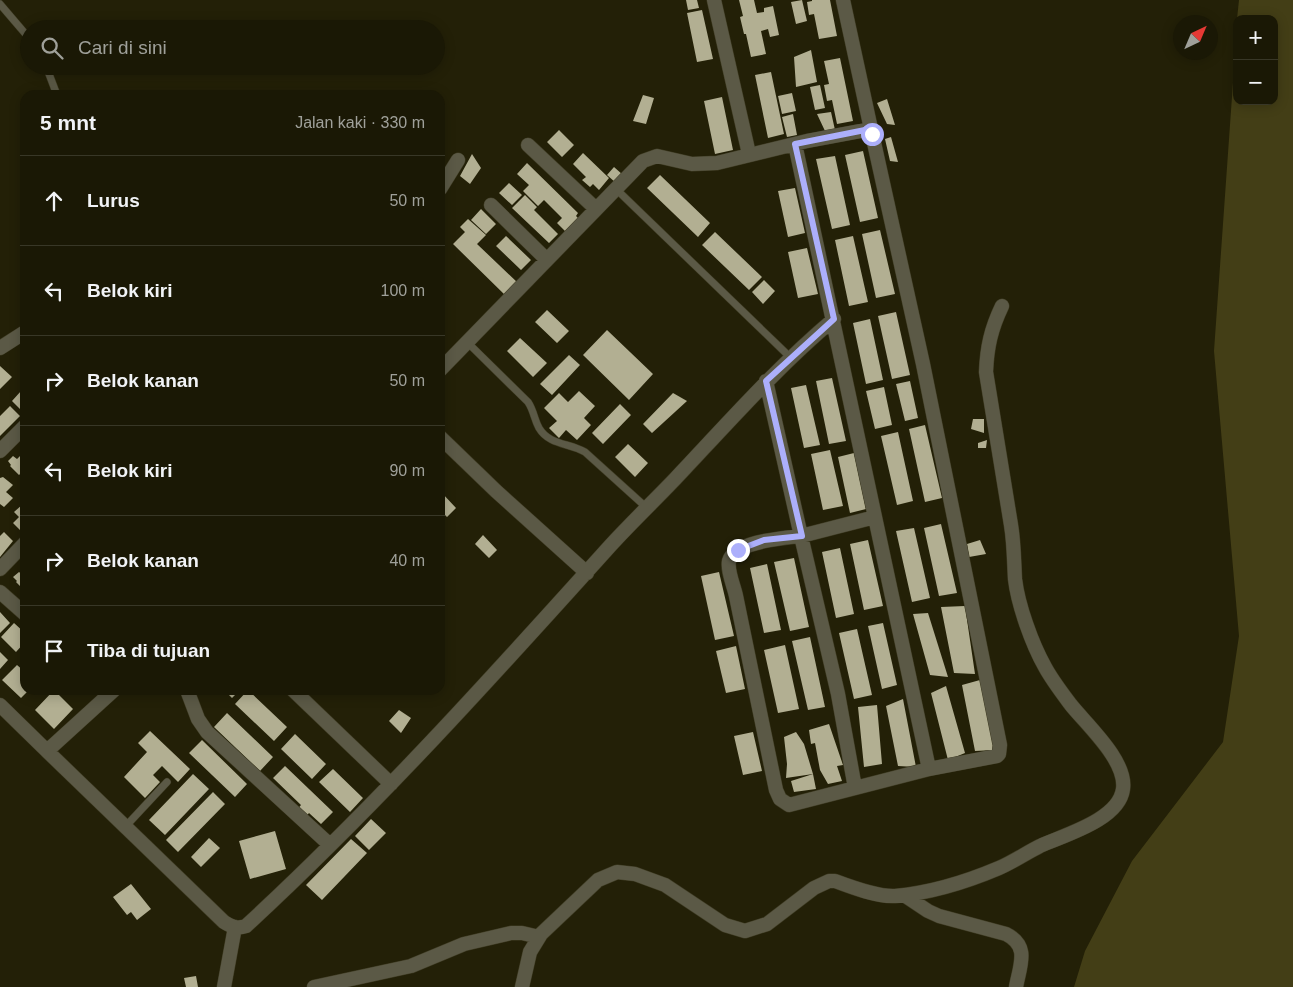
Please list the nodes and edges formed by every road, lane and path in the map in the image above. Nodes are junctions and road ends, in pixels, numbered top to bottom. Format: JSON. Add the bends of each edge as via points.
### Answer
{"nodes":[{"id":1,"x":714,"y":0,"type":"edge"},
{"id":2,"x":843,"y":0,"type":"edge"},
{"id":3,"x":0,"y":4,"type":"edge"},
{"id":4,"x":20,"y":27,"type":"edge"},
{"id":5,"x":50,"y":75,"type":"edge"},
{"id":6,"x":56,"y":90,"type":"edge"},
{"id":7,"x":870,"y":129,"type":"junction"},
{"id":8,"x":528,"y":144,"type":"dead end"},
{"id":9,"x":795,"y":144,"type":"junction"},
{"id":10,"x":749,"y":154,"type":"junction"},
{"id":11,"x":458,"y":160,"type":"dead end"},
{"id":12,"x":445,"y":181,"type":"edge"},
{"id":13,"x":616,"y":189,"type":"junction"},
{"id":14,"x":490,"y":205,"type":"dead end"},
{"id":15,"x":596,"y":209,"type":"junction"},
{"id":16,"x":547,"y":260,"type":"junction"},
{"id":17,"x":1002,"y":306,"type":"dead end"},
{"id":18,"x":834,"y":319,"type":"junction"},
{"id":19,"x":20,"y":335,"type":"edge"},
{"id":20,"x":467,"y":342,"type":"junction"},
{"id":21,"x":0,"y":348,"type":"edge"},
{"id":22,"x":791,"y":358,"type":"junction"},
{"id":23,"x":445,"y":365,"type":"edge"},
{"id":24,"x":766,"y":381,"type":"junction"},
{"id":25,"x":20,"y":431,"type":"edge"},
{"id":26,"x":445,"y":442,"type":"edge"},
{"id":27,"x":0,"y":451,"type":"edge"},
{"id":28,"x":647,"y":508,"type":"junction"},
{"id":29,"x":876,"y":517,"type":"junction"},
{"id":30,"x":802,"y":536,"type":"junction"},
{"id":31,"x":20,"y":548,"type":"edge"},
{"id":32,"x":0,"y":568,"type":"edge"},
{"id":33,"x":587,"y":573,"type":"junction"},
{"id":34,"x":0,"y":592,"type":"edge"},
{"id":35,"x":20,"y":610,"type":"edge"},
{"id":36,"x":105,"y":695,"type":"edge"},
{"id":37,"x":189,"y":695,"type":"edge"},
{"id":38,"x":298,"y":695,"type":"edge"},
{"id":39,"x":0,"y":705,"type":"edge"},
{"id":40,"x":47,"y":751,"type":"junction"},
{"id":41,"x":929,"y":770,"type":"junction"},
{"id":42,"x":167,"y":782,"type":"dead end"},
{"id":43,"x":391,"y":784,"type":"junction"},
{"id":44,"x":855,"y":788,"type":"junction"},
{"id":45,"x":125,"y":827,"type":"junction"},
{"id":46,"x":330,"y":845,"type":"junction"},
{"id":47,"x":904,"y":895,"type":"junction"},
{"id":48,"x":235,"y":927,"type":"junction"},
{"id":49,"x":539,"y":936,"type":"junction"},
{"id":50,"x":224,"y":987,"type":"edge"},
{"id":51,"x":314,"y":987,"type":"edge"},
{"id":52,"x":522,"y":987,"type":"edge"},
{"id":53,"x":1016,"y":987,"type":"edge"}],
"edges":[{"from":1,"to":10,"type":"street"},
{"from":2,"to":7,"type":"street"},
{"from":3,"to":4,"type":"lane"},
{"from":5,"to":6,"type":"lane"},
{"from":7,"to":9,"type":"street"},
{"from":7,"to":41,"type":"street","via":[[923,364],[1000,746],[999,754],[994,758]]},
{"from":8,"to":15,"type":"street"},
{"from":9,"to":10,"type":"street"},
{"from":9,"to":18,"type":"street"},
{"from":10,"to":13,"type":"street","via":[[716,163],[692,164],[657,156],[643,161]]},
{"from":11,"to":12,"type":"street"},
{"from":13,"to":15,"type":"street"},
{"from":13,"to":22,"type":"lane"},
{"from":14,"to":16,"type":"street"},
{"from":15,"to":16,"type":"street"},
{"from":16,"to":20,"type":"street"},
{"from":17,"to":47,"type":"street","via":[[987,346],[986,372],[1011,525],[1015,580],[1026,622],[1044,666],[1113,756],[1122,776],[1123,789],[1110,812],[1098,821],[1000,867],[946,887]]},
{"from":18,"to":22,"type":"street"},
{"from":18,"to":29,"type":"street"},
{"from":19,"to":21,"type":"street"},
{"from":20,"to":23,"type":"street"},
{"from":20,"to":28,"type":"lane","via":[[528,402],[545,436],[585,452]]},
{"from":22,"to":24,"type":"street"},
{"from":24,"to":28,"type":"street"},
{"from":24,"to":30,"type":"street"},
{"from":25,"to":27,"type":"street"},
{"from":26,"to":33,"type":"street"},
{"from":28,"to":33,"type":"street"},
{"from":29,"to":30,"type":"street"},
{"from":29,"to":41,"type":"street"},
{"from":30,"to":44,"type":"street","via":[[838,694]]},
{"from":30,"to":44,"type":"street","via":[[764,540],[738,550],[732,556],[729,568],[780,799],[789,805]]},
{"from":31,"to":32,"type":"street"},
{"from":33,"to":43,"type":"street"},
{"from":34,"to":35,"type":"street"},
{"from":36,"to":40,"type":"street"},
{"from":37,"to":46,"type":"street","via":[[207,732]]},
{"from":38,"to":43,"type":"street"},
{"from":39,"to":40,"type":"street"},
{"from":40,"to":45,"type":"street"},
{"from":41,"to":44,"type":"street"},
{"from":42,"to":45,"type":"lane"},
{"from":43,"to":46,"type":"street"},
{"from":45,"to":48,"type":"street","via":[[224,922]]},
{"from":46,"to":48,"type":"street","via":[[246,926]]},
{"from":47,"to":49,"type":"street","via":[[891,896],[829,881],[814,888],[767,924],[745,931],[725,925],[666,885],[635,874],[616,872],[598,880]]},
{"from":47,"to":53,"type":"street","via":[[934,914],[1006,934],[1016,940],[1022,954]]},
{"from":48,"to":50,"type":"street"},
{"from":49,"to":51,"type":"street","via":[[503,934],[464,944],[411,966]]},
{"from":49,"to":52,"type":"street","via":[[530,952]]}]}
